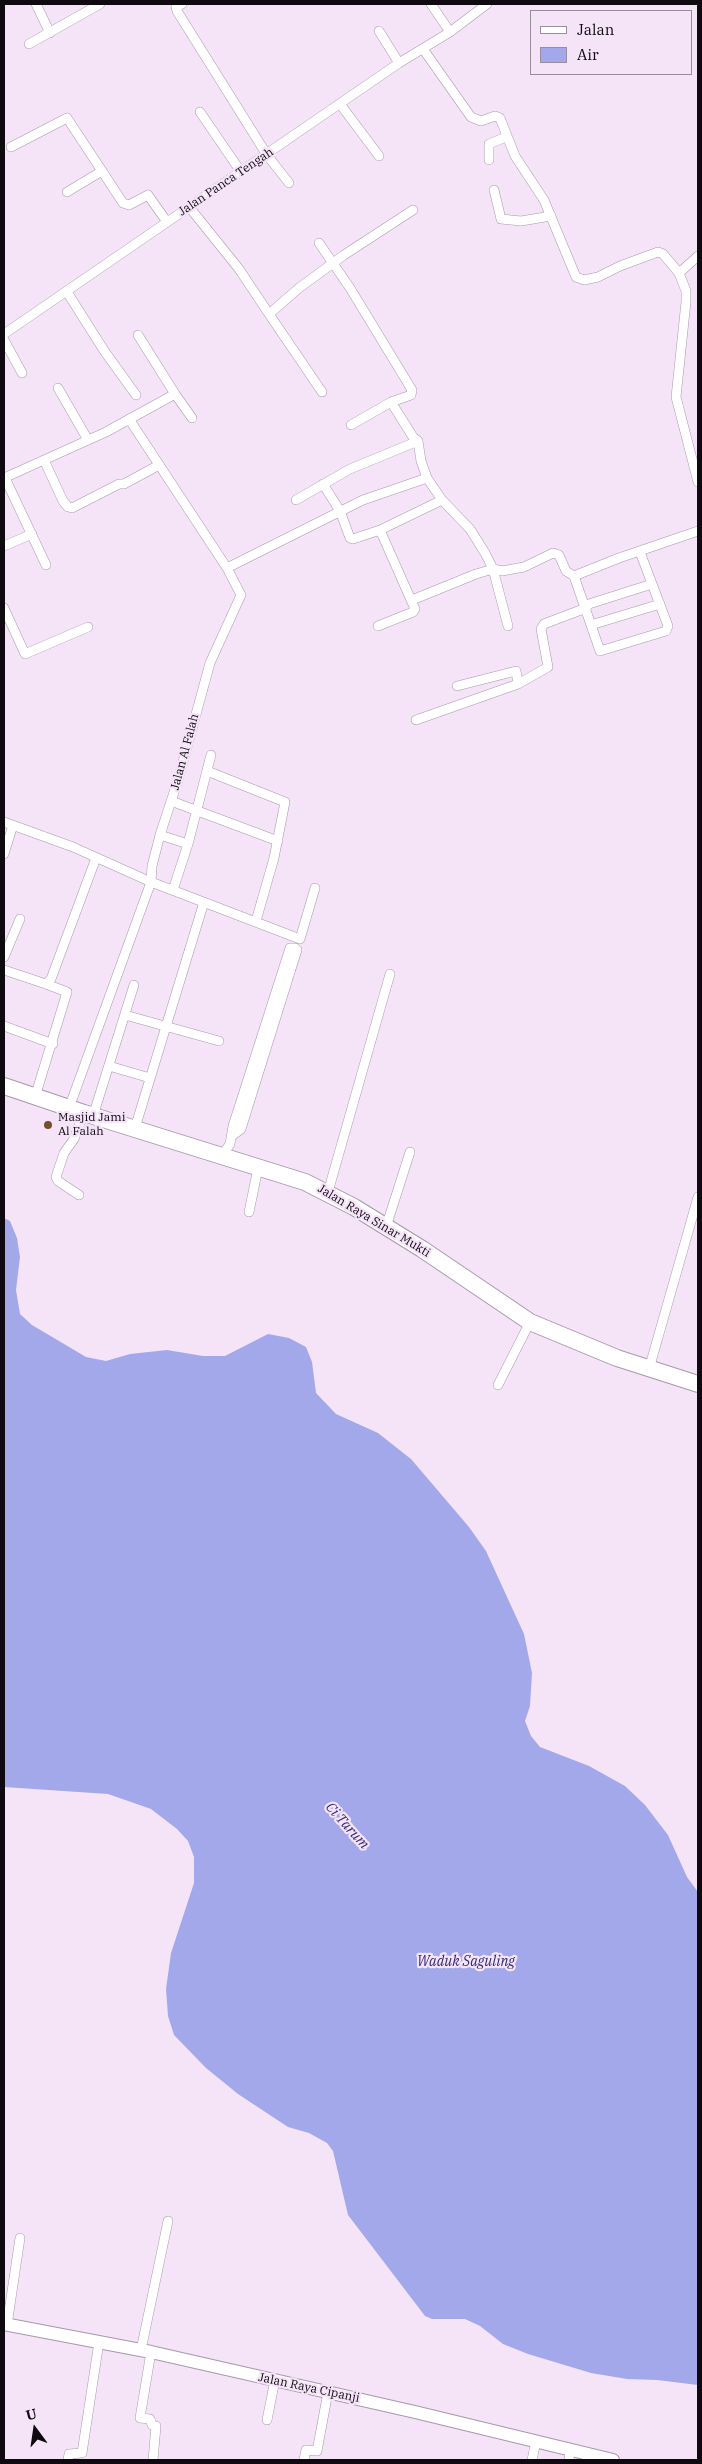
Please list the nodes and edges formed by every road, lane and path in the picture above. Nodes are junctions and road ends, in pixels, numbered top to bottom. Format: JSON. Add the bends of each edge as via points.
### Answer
{"nodes":[{"id":1,"x":36,"y":4,"type":"edge"},
{"id":2,"x":100,"y":4,"type":"edge"},
{"id":3,"x":182,"y":4,"type":"edge"},
{"id":4,"x":431,"y":4,"type":"edge"},
{"id":5,"x":487,"y":4,"type":"edge"},
{"id":6,"x":85,"y":7,"type":"edge"},
{"id":7,"x":379,"y":31,"type":"dead end"},
{"id":8,"x":450,"y":32,"type":"junction"},
{"id":9,"x":50,"y":33,"type":"junction"},
{"id":10,"x":29,"y":44,"type":"dead end"},
{"id":11,"x":423,"y":48,"type":"junction"},
{"id":12,"x":399,"y":63,"type":"junction"},
{"id":13,"x":340,"y":104,"type":"junction"},
{"id":14,"x":200,"y":112,"type":"dead end"},
{"id":15,"x":506,"y":137,"type":"junction"},
{"id":16,"x":11,"y":147,"type":"dead end"},
{"id":17,"x":267,"y":155,"type":"junction"},
{"id":18,"x":379,"y":156,"type":"dead end"},
{"id":19,"x":490,"y":160,"type":"dead end"},
{"id":20,"x":102,"y":171,"type":"junction"},
{"id":21,"x":241,"y":172,"type":"junction"},
{"id":22,"x":288,"y":183,"type":"dead end"},
{"id":23,"x":494,"y":190,"type":"dead end"},
{"id":24,"x":67,"y":192,"type":"dead end"},
{"id":25,"x":190,"y":208,"type":"junction"},
{"id":26,"x":413,"y":210,"type":"dead end"},
{"id":27,"x":551,"y":216,"type":"junction"},
{"id":28,"x":167,"y":222,"type":"junction"},
{"id":29,"x":319,"y":243,"type":"dead end"},
{"id":30,"x":698,"y":256,"type":"edge"},
{"id":31,"x":333,"y":264,"type":"junction"},
{"id":32,"x":679,"y":273,"type":"junction"},
{"id":33,"x":67,"y":292,"type":"junction"},
{"id":34,"x":269,"y":314,"type":"junction"},
{"id":35,"x":4,"y":334,"type":"edge"},
{"id":36,"x":138,"y":335,"type":"dead end"},
{"id":37,"x":4,"y":340,"type":"edge"},
{"id":38,"x":22,"y":373,"type":"dead end"},
{"id":39,"x":58,"y":388,"type":"dead end"},
{"id":40,"x":322,"y":392,"type":"dead end"},
{"id":41,"x":175,"y":394,"type":"junction"},
{"id":42,"x":136,"y":395,"type":"dead end"},
{"id":43,"x":391,"y":402,"type":"junction"},
{"id":44,"x":192,"y":418,"type":"dead end"},
{"id":45,"x":128,"y":419,"type":"junction"},
{"id":46,"x":352,"y":425,"type":"dead end"},
{"id":47,"x":88,"y":440,"type":"junction"},
{"id":48,"x":418,"y":442,"type":"junction"},
{"id":49,"x":44,"y":460,"type":"junction"},
{"id":50,"x":159,"y":465,"type":"junction"},
{"id":51,"x":4,"y":478,"type":"edge"},
{"id":52,"x":427,"y":478,"type":"junction"},
{"id":53,"x":698,"y":482,"type":"edge"},
{"id":54,"x":323,"y":484,"type":"junction"},
{"id":55,"x":296,"y":500,"type":"dead end"},
{"id":56,"x":442,"y":500,"type":"junction"},
{"id":57,"x":340,"y":512,"type":"junction"},
{"id":58,"x":380,"y":530,"type":"junction"},
{"id":59,"x":698,"y":531,"type":"edge"},
{"id":60,"x":32,"y":534,"type":"junction"},
{"id":61,"x":4,"y":546,"type":"edge"},
{"id":62,"x":640,"y":552,"type":"junction"},
{"id":63,"x":46,"y":565,"type":"dead end"},
{"id":64,"x":227,"y":568,"type":"junction"},
{"id":65,"x":493,"y":569,"type":"junction"},
{"id":66,"x":574,"y":576,"type":"junction"},
{"id":67,"x":652,"y":584,"type":"junction"},
{"id":68,"x":412,"y":600,"type":"junction"},
{"id":69,"x":660,"y":604,"type":"junction"},
{"id":70,"x":4,"y":608,"type":"edge"},
{"id":71,"x":586,"y":608,"type":"junction"},
{"id":72,"x":591,"y":625,"type":"junction"},
{"id":73,"x":378,"y":626,"type":"dead end"},
{"id":74,"x":508,"y":626,"type":"dead end"},
{"id":75,"x":88,"y":627,"type":"dead end"},
{"id":76,"x":518,"y":684,"type":"junction"},
{"id":77,"x":457,"y":686,"type":"dead end"},
{"id":78,"x":416,"y":720,"type":"dead end"},
{"id":79,"x":211,"y":755,"type":"dead end"},
{"id":80,"x":207,"y":771,"type":"junction"},
{"id":81,"x":171,"y":802,"type":"junction"},
{"id":82,"x":196,"y":811,"type":"junction"},
{"id":83,"x":8,"y":823,"type":"edge"},
{"id":84,"x":160,"y":836,"type":"junction"},
{"id":85,"x":278,"y":841,"type":"junction"},
{"id":86,"x":188,"y":844,"type":"junction"},
{"id":87,"x":4,"y":854,"type":"edge"},
{"id":88,"x":96,"y":858,"type":"junction"},
{"id":89,"x":151,"y":882,"type":"junction"},
{"id":90,"x":315,"y":888,"type":"dead end"},
{"id":91,"x":174,"y":890,"type":"junction"},
{"id":92,"x":204,"y":902,"type":"junction"},
{"id":93,"x":20,"y":919,"type":"dead end"},
{"id":94,"x":256,"y":921,"type":"junction"},
{"id":95,"x":4,"y":957,"type":"edge"},
{"id":96,"x":4,"y":970,"type":"edge"},
{"id":97,"x":390,"y":974,"type":"dead end"},
{"id":98,"x":46,"y":984,"type":"junction"},
{"id":99,"x":134,"y":985,"type":"dead end"},
{"id":100,"x":125,"y":1015,"type":"junction"},
{"id":101,"x":4,"y":1026,"type":"edge"},
{"id":102,"x":165,"y":1027,"type":"junction"},
{"id":103,"x":219,"y":1041,"type":"dead end"},
{"id":104,"x":263,"y":1043,"type":"junction"},
{"id":105,"x":53,"y":1044,"type":"junction"},
{"id":106,"x":109,"y":1066,"type":"junction"},
{"id":107,"x":150,"y":1078,"type":"junction"},
{"id":108,"x":4,"y":1086,"type":"edge"},
{"id":109,"x":35,"y":1097,"type":"junction"},
{"id":110,"x":82,"y":1113,"type":"junction"},
{"id":111,"x":135,"y":1128,"type":"junction"},
{"id":112,"x":410,"y":1152,"type":"dead end"},
{"id":113,"x":222,"y":1156,"type":"junction"},
{"id":114,"x":258,"y":1168,"type":"junction"},
{"id":115,"x":328,"y":1192,"type":"junction"},
{"id":116,"x":79,"y":1195,"type":"dead end"},
{"id":117,"x":698,"y":1197,"type":"edge"},
{"id":118,"x":249,"y":1212,"type":"dead end"},
{"id":119,"x":386,"y":1226,"type":"junction"},
{"id":120,"x":530,"y":1322,"type":"junction"},
{"id":121,"x":649,"y":1369,"type":"junction"},
{"id":122,"x":698,"y":1384,"type":"edge"},
{"id":123,"x":498,"y":1385,"type":"dead end"},
{"id":124,"x":168,"y":2221,"type":"dead end"},
{"id":125,"x":20,"y":2238,"type":"dead end"},
{"id":126,"x":5,"y":2324,"type":"edge"},
{"id":127,"x":99,"y":2342,"type":"junction"},
{"id":128,"x":146,"y":2351,"type":"junction"},
{"id":129,"x":275,"y":2380,"type":"junction"},
{"id":130,"x":328,"y":2392,"type":"junction"},
{"id":131,"x":267,"y":2420,"type":"dead end"},
{"id":132,"x":536,"y":2441,"type":"junction"},
{"id":133,"x":570,"y":2455,"type":"edge"},
{"id":134,"x":68,"y":2460,"type":"edge"},
{"id":135,"x":153,"y":2460,"type":"edge"},
{"id":136,"x":304,"y":2460,"type":"edge"},
{"id":137,"x":532,"y":2460,"type":"edge"},
{"id":138,"x":613,"y":2460,"type":"edge"}],
"edges":[{"from":1,"to":9,"type":"street"},
{"from":2,"to":6,"type":"street"},
{"from":3,"to":17,"type":"street","via":[[176,7],[177,11]]},
{"from":4,"to":8,"type":"street"},
{"from":5,"to":8,"type":"street","name":"Jalan Panca Tengah"},
{"from":6,"to":9,"type":"street"},
{"from":7,"to":12,"type":"street"},
{"from":8,"to":11,"type":"street","name":"Jalan Panca Tengah"},
{"from":9,"to":10,"type":"street"},
{"from":11,"to":12,"type":"street","name":"Jalan Panca Tengah"},
{"from":11,"to":15,"type":"street","via":[[471,117],[484,121],[499,117]]},
{"from":12,"to":13,"type":"street","name":"Jalan Panca Tengah"},
{"from":13,"to":17,"type":"street","name":"Jalan Panca Tengah"},
{"from":13,"to":18,"type":"street"},
{"from":14,"to":21,"type":"street"},
{"from":15,"to":19,"type":"street","via":[[489,144]]},
{"from":15,"to":27,"type":"street"},
{"from":16,"to":20,"type":"street","via":[[67,118]]},
{"from":17,"to":21,"type":"street","name":"Jalan Panca Tengah"},
{"from":17,"to":22,"type":"street"},
{"from":20,"to":24,"type":"street"},
{"from":20,"to":28,"type":"street","via":[[123,203],[148,195]]},
{"from":21,"to":25,"type":"street","name":"Jalan Panca Tengah"},
{"from":23,"to":27,"type":"street","via":[[501,219],[521,221]]},
{"from":25,"to":28,"type":"street","name":"Jalan Panca Tengah"},
{"from":25,"to":34,"type":"street"},
{"from":26,"to":31,"type":"street"},
{"from":27,"to":32,"type":"street","via":[[572,271],[580,279],[598,277],[655,252],[663,254]]},
{"from":28,"to":33,"type":"street","name":"Jalan Panca Tengah"},
{"from":29,"to":31,"type":"street"},
{"from":30,"to":32,"type":"street"},
{"from":31,"to":34,"type":"street"},
{"from":31,"to":43,"type":"street","via":[[412,390],[412,394]]},
{"from":32,"to":53,"type":"street","via":[[686,290],[686,302],[676,396]]},
{"from":33,"to":35,"type":"street","name":"Jalan Panca Tengah"},
{"from":33,"to":42,"type":"street"},
{"from":34,"to":40,"type":"street"},
{"from":36,"to":41,"type":"street"},
{"from":37,"to":38,"type":"street"},
{"from":39,"to":47,"type":"street"},
{"from":41,"to":44,"type":"street"},
{"from":41,"to":45,"type":"street"},
{"from":43,"to":46,"type":"street"},
{"from":43,"to":48,"type":"street"},
{"from":45,"to":47,"type":"street"},
{"from":45,"to":50,"type":"street","name":"Jalan Al Falah"},
{"from":47,"to":49,"type":"street"},
{"from":48,"to":52,"type":"street"},
{"from":48,"to":54,"type":"street","via":[[350,469]]},
{"from":49,"to":50,"type":"street","via":[[64,502],[72,508]]},
{"from":49,"to":51,"type":"street"},
{"from":50,"to":64,"type":"street","name":"Jalan Al Falah"},
{"from":51,"to":60,"type":"street"},
{"from":52,"to":56,"type":"street"},
{"from":52,"to":57,"type":"street","via":[[363,500]]},
{"from":54,"to":55,"type":"street"},
{"from":54,"to":57,"type":"street"},
{"from":56,"to":58,"type":"street"},
{"from":56,"to":65,"type":"street","via":[[470,529]]},
{"from":57,"to":58,"type":"street","via":[[350,538]]},
{"from":57,"to":64,"type":"street"},
{"from":58,"to":68,"type":"street"},
{"from":59,"to":62,"type":"street"},
{"from":60,"to":61,"type":"street"},
{"from":60,"to":63,"type":"street"},
{"from":62,"to":66,"type":"street"},
{"from":62,"to":67,"type":"street"},
{"from":64,"to":81,"type":"street","name":"Jalan Al Falah","via":[[240,598],[232,609],[210,663]]},
{"from":65,"to":66,"type":"street","via":[[510,571],[555,553],[566,571]]},
{"from":65,"to":68,"type":"street"},
{"from":65,"to":74,"type":"street"},
{"from":66,"to":71,"type":"street"},
{"from":67,"to":69,"type":"street"},
{"from":67,"to":71,"type":"street","via":[[589,604]]},
{"from":68,"to":73,"type":"street","via":[[413,612]]},
{"from":69,"to":72,"type":"street"},
{"from":69,"to":72,"type":"street","via":[[668,630],[604,652],[599,650]]},
{"from":70,"to":75,"type":"street","via":[[24,654]]},
{"from":71,"to":72,"type":"street"},
{"from":71,"to":76,"type":"street","via":[[543,626],[548,667]]},
{"from":76,"to":77,"type":"street","via":[[516,671]]},
{"from":76,"to":78,"type":"street"},
{"from":79,"to":80,"type":"street"},
{"from":80,"to":82,"type":"street"},
{"from":80,"to":85,"type":"street","via":[[285,802]]},
{"from":81,"to":82,"type":"street"},
{"from":81,"to":84,"type":"street","name":"Jalan Al Falah"},
{"from":82,"to":85,"type":"street"},
{"from":82,"to":86,"type":"street"},
{"from":83,"to":87,"type":"street"},
{"from":83,"to":88,"type":"street"},
{"from":84,"to":86,"type":"street"},
{"from":84,"to":89,"type":"street","name":"Jalan Al Falah"},
{"from":85,"to":94,"type":"street"},
{"from":86,"to":91,"type":"street"},
{"from":88,"to":89,"type":"street"},
{"from":88,"to":98,"type":"street","via":[[51,979]]},
{"from":89,"to":91,"type":"street"},
{"from":89,"to":110,"type":"street","name":"Jalan Al Falah"},
{"from":90,"to":94,"type":"street","via":[[300,939]]},
{"from":91,"to":92,"type":"street"},
{"from":92,"to":94,"type":"street"},
{"from":92,"to":102,"type":"street"},
{"from":93,"to":95,"type":"street"},
{"from":96,"to":98,"type":"street"},
{"from":97,"to":115,"type":"street"},
{"from":98,"to":105,"type":"street","via":[[67,992]]},
{"from":99,"to":100,"type":"street"},
{"from":100,"to":102,"type":"street"},
{"from":100,"to":106,"type":"street"},
{"from":101,"to":105,"type":"street"},
{"from":102,"to":103,"type":"street"},
{"from":102,"to":107,"type":"street"},
{"from":104,"to":104,"type":"street","via":[[290,948],[292,947],[297,950]]},
{"from":104,"to":113,"type":"street","via":[[237,1128]]},
{"from":105,"to":109,"type":"street"},
{"from":106,"to":107,"type":"street"},
{"from":106,"to":110,"type":"street"},
{"from":107,"to":111,"type":"street"},
{"from":108,"to":109,"type":"highway","name":"Jalan Raya Sinar Mukti"},
{"from":109,"to":110,"type":"highway","name":"Jalan Raya Sinar Mukti"},
{"from":110,"to":111,"type":"highway","name":"Jalan Raya Sinar Mukti"},
{"from":110,"to":116,"type":"street","via":[[56,1177]]},
{"from":111,"to":113,"type":"highway","name":"Jalan Raya Sinar Mukti"},
{"from":112,"to":119,"type":"street"},
{"from":113,"to":114,"type":"highway","name":"Jalan Raya Sinar Mukti"},
{"from":114,"to":115,"type":"highway","name":"Jalan Raya Sinar Mukti"},
{"from":114,"to":118,"type":"street"},
{"from":115,"to":119,"type":"highway","name":"Jalan Raya Sinar Mukti"},
{"from":117,"to":121,"type":"street"},
{"from":119,"to":120,"type":"highway","name":"Jalan Raya Sinar Mukti"},
{"from":120,"to":121,"type":"highway","name":"Jalan Raya Sinar Mukti"},
{"from":120,"to":123,"type":"street"},
{"from":121,"to":122,"type":"highway","name":"Jalan Raya Sinar Mukti"},
{"from":124,"to":128,"type":"street"},
{"from":125,"to":126,"type":"street"},
{"from":126,"to":127,"type":"main road","name":"Jalan Raya Cipanji"},
{"from":127,"to":128,"type":"main road","name":"Jalan Raya Cipanji"},
{"from":127,"to":134,"type":"street","via":[[82,2452],[69,2454]]},
{"from":128,"to":129,"type":"main road","name":"Jalan Raya Cipanji"},
{"from":128,"to":135,"type":"street","via":[[140,2418],[150,2420],[156,2426]]},
{"from":129,"to":130,"type":"main road","name":"Jalan Raya Cipanji"},
{"from":129,"to":131,"type":"street"},
{"from":130,"to":132,"type":"main road","name":"Jalan Raya Cipanji"},
{"from":130,"to":136,"type":"street","via":[[317,2451],[306,2450]]},
{"from":132,"to":133,"type":"main road","name":"Jalan Raya Cipanji"},
{"from":132,"to":137,"type":"street"},
{"from":133,"to":138,"type":"main road","name":"Jalan Raya Cipanji"}]}
